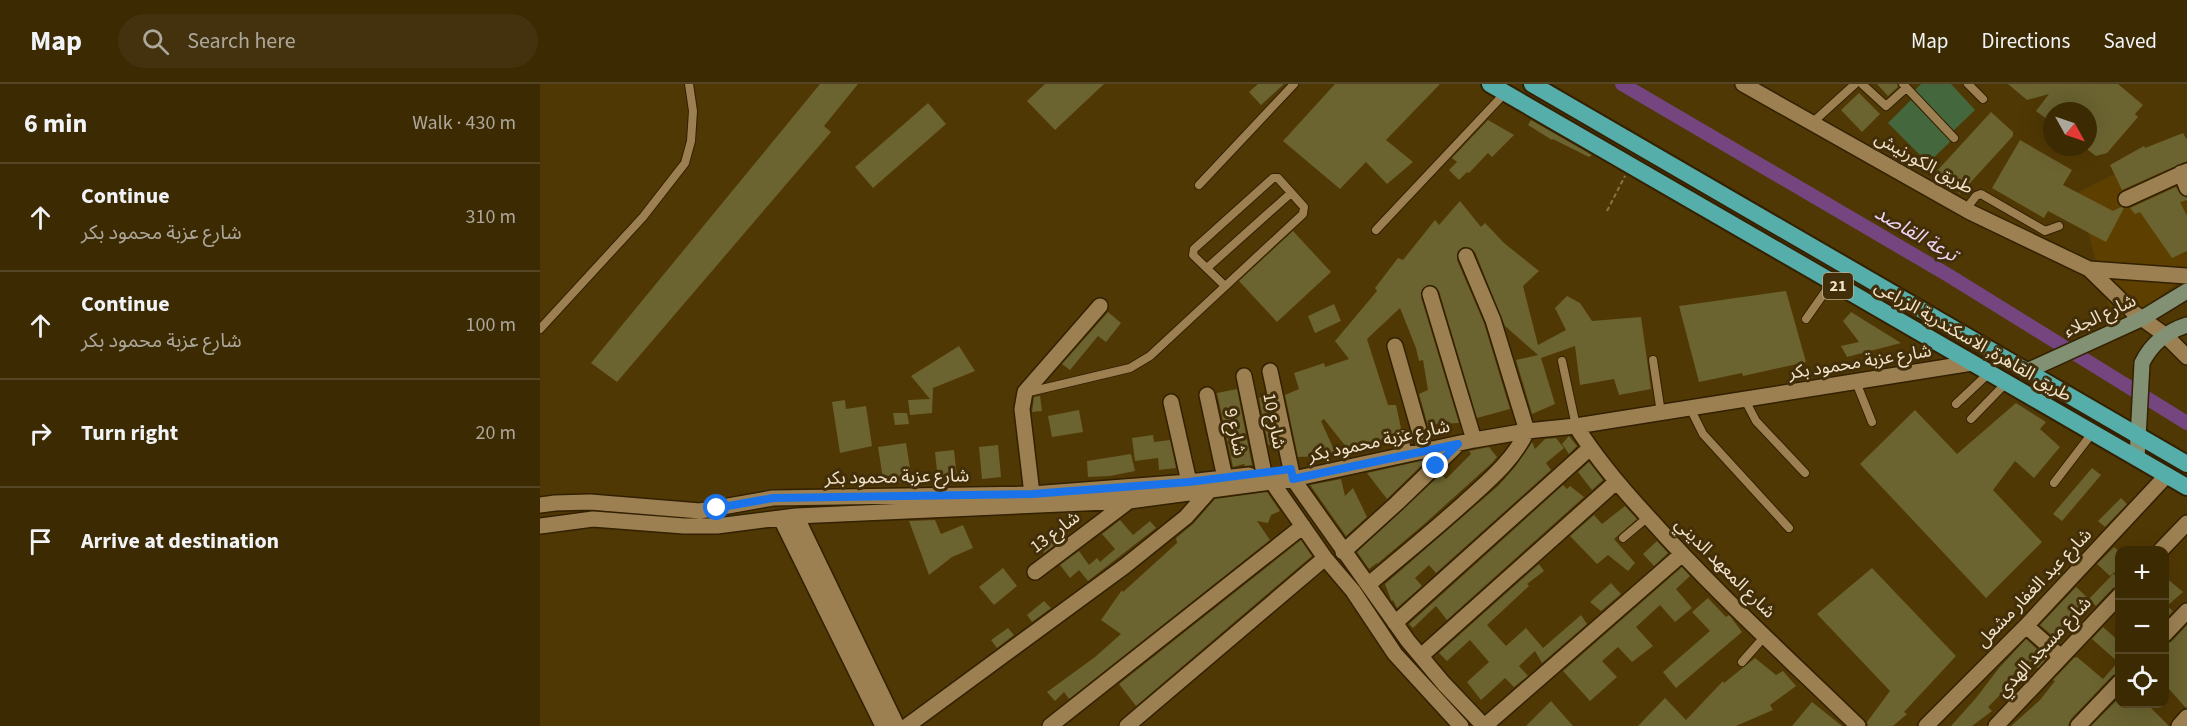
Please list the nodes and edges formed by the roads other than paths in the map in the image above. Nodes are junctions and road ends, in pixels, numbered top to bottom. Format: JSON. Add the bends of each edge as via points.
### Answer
{"nodes":[{"id":1,"x":689,"y":84,"type":"edge"},
{"id":2,"x":1294,"y":84,"type":"edge"},
{"id":3,"x":1490,"y":84,"type":"edge"},
{"id":4,"x":1532,"y":84,"type":"edge"},
{"id":5,"x":1743,"y":84,"type":"edge"},
{"id":6,"x":1855,"y":84,"type":"edge"},
{"id":7,"x":1862,"y":84,"type":"edge"},
{"id":8,"x":1968,"y":84,"type":"edge"},
{"id":9,"x":1905,"y":86,"type":"edge"},
{"id":10,"x":1505,"y":93,"type":"junction"},
{"id":11,"x":1983,"y":99,"type":"dead end"},
{"id":12,"x":1812,"y":123,"type":"junction"},
{"id":13,"x":1954,"y":138,"type":"dead end"},
{"id":14,"x":2185,"y":177,"type":"edge"},
{"id":15,"x":1199,"y":185,"type":"dead end"},
{"id":16,"x":1291,"y":193,"type":"junction"},
{"id":17,"x":2126,"y":199,"type":"dead end"},
{"id":18,"x":1966,"y":209,"type":"junction"},
{"id":19,"x":2058,"y":226,"type":"dead end"},
{"id":20,"x":1376,"y":230,"type":"dead end"},
{"id":21,"x":1466,"y":256,"type":"dead end"},
{"id":22,"x":1207,"y":268,"type":"junction"},
{"id":23,"x":2089,"y":269,"type":"junction"},
{"id":24,"x":2187,"y":276,"type":"edge"},
{"id":25,"x":1832,"y":282,"type":"junction"},
{"id":26,"x":1225,"y":286,"type":"junction"},
{"id":27,"x":2187,"y":291,"type":"edge"},
{"id":28,"x":1430,"y":294,"type":"dead end"},
{"id":29,"x":1100,"y":306,"type":"dead end"},
{"id":30,"x":1806,"y":319,"type":"dead end"},
{"id":31,"x":2141,"y":319,"type":"junction"},
{"id":32,"x":2187,"y":325,"type":"edge"},
{"id":33,"x":540,"y":329,"type":"edge"},
{"id":34,"x":2165,"y":335,"type":"junction"},
{"id":35,"x":1395,"y":346,"type":"dead end"},
{"id":36,"x":2187,"y":357,"type":"edge"},
{"id":37,"x":1653,"y":360,"type":"dead end"},
{"id":38,"x":1562,"y":361,"type":"dead end"},
{"id":39,"x":1972,"y":363,"type":"junction"},
{"id":40,"x":1270,"y":371,"type":"dead end"},
{"id":41,"x":2027,"y":371,"type":"junction"},
{"id":42,"x":1989,"y":373,"type":"junction"},
{"id":43,"x":1244,"y":376,"type":"dead end"},
{"id":44,"x":1856,"y":382,"type":"junction"},
{"id":45,"x":2006,"y":383,"type":"junction"},
{"id":46,"x":1025,"y":392,"type":"junction"},
{"id":47,"x":1207,"y":395,"type":"dead end"},
{"id":48,"x":1745,"y":399,"type":"junction"},
{"id":49,"x":1171,"y":402,"type":"dead end"},
{"id":50,"x":1956,"y":404,"type":"dead end"},
{"id":51,"x":1690,"y":408,"type":"junction"},
{"id":52,"x":1661,"y":413,"type":"junction"},
{"id":53,"x":1971,"y":419,"type":"dead end"},
{"id":54,"x":1872,"y":422,"type":"dead end"},
{"id":55,"x":1576,"y":426,"type":"junction"},
{"id":56,"x":2139,"y":429,"type":"junction"},
{"id":57,"x":1527,"y":431,"type":"junction"},
{"id":58,"x":2093,"y":432,"type":"junction"},
{"id":59,"x":1402,"y":434,"type":"dead end"},
{"id":60,"x":1474,"y":440,"type":"junction"},
{"id":61,"x":1458,"y":444,"type":"junction"},
{"id":62,"x":1590,"y":448,"type":"junction"},
{"id":63,"x":1425,"y":451,"type":"junction"},
{"id":64,"x":1408,"y":454,"type":"junction"},
{"id":65,"x":2137,"y":458,"type":"junction"},
{"id":66,"x":2187,"y":464,"type":"edge"},
{"id":67,"x":1805,"y":473,"type":"dead end"},
{"id":68,"x":1292,"y":474,"type":"junction"},
{"id":69,"x":2167,"y":475,"type":"junction"},
{"id":70,"x":1225,"y":477,"type":"junction"},
{"id":71,"x":1268,"y":478,"type":"junction"},
{"id":72,"x":1189,"y":482,"type":"junction"},
{"id":73,"x":1616,"y":482,"type":"junction"},
{"id":74,"x":2054,"y":483,"type":"dead end"},
{"id":75,"x":2187,"y":487,"type":"edge"},
{"id":76,"x":1210,"y":490,"type":"junction"},
{"id":77,"x":1032,"y":494,"type":"junction"},
{"id":78,"x":1129,"y":501,"type":"junction"},
{"id":79,"x":540,"y":506,"type":"edge"},
{"id":80,"x":1648,"y":517,"type":"junction"},
{"id":81,"x":789,"y":518,"type":"junction"},
{"id":82,"x":2187,"y":523,"type":"edge"},
{"id":83,"x":540,"y":526,"type":"edge"},
{"id":84,"x":1304,"y":526,"type":"junction"},
{"id":85,"x":1789,"y":528,"type":"dead end"},
{"id":86,"x":1623,"y":538,"type":"dead end"},
{"id":87,"x":2166,"y":546,"type":"edge"},
{"id":88,"x":1343,"y":552,"type":"junction"},
{"id":89,"x":1681,"y":555,"type":"junction"},
{"id":90,"x":1325,"y":558,"type":"junction"},
{"id":91,"x":1035,"y":572,"type":"dead end"},
{"id":92,"x":1369,"y":584,"type":"junction"},
{"id":93,"x":2115,"y":600,"type":"edge"},
{"id":94,"x":2187,"y":611,"type":"edge"},
{"id":95,"x":1395,"y":623,"type":"junction"},
{"id":96,"x":2025,"y":626,"type":"junction"},
{"id":97,"x":2169,"y":630,"type":"edge"},
{"id":98,"x":1765,"y":636,"type":"junction"},
{"id":99,"x":1421,"y":656,"type":"junction"},
{"id":100,"x":2061,"y":657,"type":"junction"},
{"id":101,"x":1742,"y":662,"type":"dead end"},
{"id":102,"x":2115,"y":687,"type":"edge"},
{"id":103,"x":2187,"y":717,"type":"edge"},
{"id":104,"x":883,"y":726,"type":"edge"},
{"id":105,"x":897,"y":726,"type":"edge"},
{"id":106,"x":908,"y":726,"type":"edge"},
{"id":107,"x":1050,"y":726,"type":"edge"},
{"id":108,"x":1127,"y":726,"type":"edge"},
{"id":109,"x":1461,"y":726,"type":"edge"},
{"id":110,"x":1858,"y":726,"type":"edge"},
{"id":111,"x":1926,"y":726,"type":"edge"},
{"id":112,"x":1996,"y":726,"type":"edge"},
{"id":113,"x":2078,"y":726,"type":"edge"},
{"id":114,"x":2178,"y":726,"type":"edge"}],
"edges":[{"from":1,"to":33,"type":"lane","via":[[691,141],[685,163],[643,217]]},
{"from":2,"to":15,"type":"lane"},
{"from":3,"to":10,"type":"highway","name":"طريق القاهرة, الاسكندرية الزراعى","number":"21"},
{"from":4,"to":41,"type":"highway","name":"طريق القاهرة, الاسكندرية الزراعى","number":"21"},
{"from":5,"to":12,"type":"street","name":"طريق الكورنيش"},
{"from":6,"to":12,"type":"lane"},
{"from":7,"to":9,"type":"lane","via":[[1886,106]]},
{"from":8,"to":11,"type":"lane"},
{"from":9,"to":13,"type":"lane"},
{"from":10,"to":20,"type":"lane"},
{"from":10,"to":25,"type":"highway","name":"طريق القاهرة, الاسكندرية الزراعى","number":"21"},
{"from":12,"to":18,"type":"street","name":"طريق الكورنيش"},
{"from":14,"to":17,"type":"street"},
{"from":16,"to":22,"type":"lane"},
{"from":16,"to":22,"type":"lane","via":[[1278,178],[1273,178],[1194,249],[1193,255]]},
{"from":16,"to":26,"type":"lane","via":[[1304,207],[1303,214]]},
{"from":18,"to":19,"type":"lane","via":[[1981,194],[2045,231]]},
{"from":18,"to":23,"type":"street","name":"طريق الكورنيش"},
{"from":21,"to":57,"type":"street","via":[[1493,320]]},
{"from":22,"to":26,"type":"lane"},
{"from":23,"to":24,"type":"street","name":"طريق الكورنيش"},
{"from":23,"to":31,"type":"street","name":"طريق الكورنيش"},
{"from":25,"to":30,"type":"lane"},
{"from":25,"to":39,"type":"highway","name":"طريق القاهرة, الاسكندرية الزراعى","number":"21"},
{"from":26,"to":46,"type":"lane","via":[[1142,362]]},
{"from":27,"to":31,"type":"main road","name":"شارع الجلاء"},
{"from":28,"to":60,"type":"street"},
{"from":29,"to":46,"type":"street"},
{"from":31,"to":34,"type":"street","name":"طريق الكورنيش"},
{"from":31,"to":41,"type":"main road","name":"شارع الجلاء"},
{"from":32,"to":34,"type":"main road"},
{"from":34,"to":36,"type":"street","name":"طريق الكورنيش"},
{"from":34,"to":56,"type":"main road","via":[[2142,363]]},
{"from":35,"to":63,"type":"street"},
{"from":37,"to":52,"type":"lane"},
{"from":38,"to":55,"type":"lane"},
{"from":39,"to":42,"type":"highway","name":"طريق القاهرة, الاسكندرية الزراعى","number":"21"},
{"from":39,"to":44,"type":"street","name":"شارع عزبة محمود بكر"},
{"from":40,"to":68,"type":"street"},
{"from":41,"to":56,"type":"highway","name":"طريق القاهرة, الاسكندرية الزراعى","number":"21"},
{"from":42,"to":45,"type":"highway","name":"طريق القاهرة, الاسكندرية الزراعى","number":"21"},
{"from":42,"to":50,"type":"lane"},
{"from":43,"to":71,"type":"street","name":"شارع 10"},
{"from":44,"to":48,"type":"street","name":"شارع عزبة محمود بكر"},
{"from":44,"to":54,"type":"lane"},
{"from":45,"to":53,"type":"lane"},
{"from":45,"to":58,"type":"highway","name":"طريق القاهرة, الاسكندرية الزراعى","number":"21"},
{"from":46,"to":77,"type":"street","via":[[1022,409]]},
{"from":47,"to":70,"type":"street","name":"شارع 9"},
{"from":48,"to":51,"type":"street","name":"شارع عزبة محمود بكر"},
{"from":48,"to":67,"type":"lane","via":[[1756,421]]},
{"from":49,"to":72,"type":"street"},
{"from":51,"to":52,"type":"street","name":"شارع عزبة محمود بكر"},
{"from":51,"to":85,"type":"lane","via":[[1703,434]]},
{"from":52,"to":55,"type":"street","name":"شارع عزبة محمود بكر"},
{"from":55,"to":57,"type":"street","name":"شارع عزبة محمود بكر"},
{"from":55,"to":62,"type":"street","name":"شارع المعهد الديني"},
{"from":56,"to":65,"type":"main road"},
{"from":56,"to":66,"type":"highway","name":"طريق القاهرة, الاسكندرية الزراعى","number":"21"},
{"from":57,"to":60,"type":"street","name":"شارع عزبة محمود بكر"},
{"from":57,"to":92,"type":"street","via":[[1513,455],[1483,486]]},
{"from":58,"to":65,"type":"highway","name":"طريق القاهرة, الاسكندرية الزراعى","number":"21"},
{"from":58,"to":74,"type":"lane"},
{"from":59,"to":64,"type":"lane"},
{"from":60,"to":61,"type":"street","name":"شارع عزبة محمود بكر"},
{"from":61,"to":63,"type":"street","name":"شارع عزبة محمود بكر"},
{"from":61,"to":88,"type":"street"},
{"from":62,"to":73,"type":"street","name":"شارع المعهد الديني"},
{"from":62,"to":95,"type":"street"},
{"from":63,"to":64,"type":"street","name":"شارع عزبة محمود بكر"},
{"from":64,"to":68,"type":"street","name":"شارع عزبة محمود بكر"},
{"from":65,"to":69,"type":"highway","name":"طريق القاهرة, الاسكندرية الزراعى","number":"21"},
{"from":68,"to":71,"type":"street","name":"شارع عزبة محمود بكر"},
{"from":68,"to":88,"type":"street"},
{"from":69,"to":75,"type":"highway","name":"طريق القاهرة, الاسكندرية الزراعى","number":"21"},
{"from":69,"to":96,"type":"street","name":"شارع عبد الغفار مشعل"},
{"from":70,"to":71,"type":"street","name":"شارع عزبة محمود بكر"},
{"from":70,"to":72,"type":"street","name":"شارع عزبة محمود بكر"},
{"from":71,"to":76,"type":"street","name":"شارع عزبة محمود بكر"},
{"from":71,"to":84,"type":"street"},
{"from":72,"to":77,"type":"street","name":"شارع عزبة محمود بكر"},
{"from":73,"to":80,"type":"street","name":"شارع المعهد الديني"},
{"from":73,"to":99,"type":"street"},
{"from":76,"to":78,"type":"street","name":"شارع عزبة محمود بكر"},
{"from":76,"to":106,"type":"street","via":[[1186,517],[1125,566]]},
{"from":77,"to":79,"type":"street","name":"شارع عزبة محمود بكر","via":[[773,498],[700,511],[590,502]]},
{"from":78,"to":81,"type":"street","name":"شارع عزبة محمود بكر"},
{"from":78,"to":91,"type":"street","name":"شارع 13"},
{"from":80,"to":86,"type":"lane"},
{"from":80,"to":89,"type":"street","name":"شارع المعهد الديني"},
{"from":81,"to":83,"type":"street","name":"شارع عزبة محمود بكر","via":[[717,526],[593,519]]},
{"from":81,"to":104,"type":"street"},
{"from":81,"to":105,"type":"street"},
{"from":82,"to":87,"type":"street"},
{"from":84,"to":90,"type":"street"},
{"from":84,"to":107,"type":"street"},
{"from":88,"to":92,"type":"street"},
{"from":89,"to":98,"type":"street","name":"شارع المعهد الديني"},
{"from":89,"to":99,"type":"street","via":[[1487,724],[1480,723]]},
{"from":90,"to":108,"type":"street"},
{"from":90,"to":109,"type":"street","via":[[1353,591],[1395,654]]},
{"from":92,"to":95,"type":"street"},
{"from":93,"to":100,"type":"street","name":"شارع مسجد الهدي"},
{"from":94,"to":97,"type":"street"},
{"from":95,"to":99,"type":"street"},
{"from":96,"to":100,"type":"street"},
{"from":96,"to":111,"type":"street","name":"شارع عبد الغفار مشعل"},
{"from":98,"to":101,"type":"lane"},
{"from":98,"to":110,"type":"street","name":"شارع المعهد الديني"},
{"from":100,"to":112,"type":"street","name":"شارع مسجد الهدي"},
{"from":102,"to":113,"type":"street"},
{"from":103,"to":114,"type":"street"}]}
